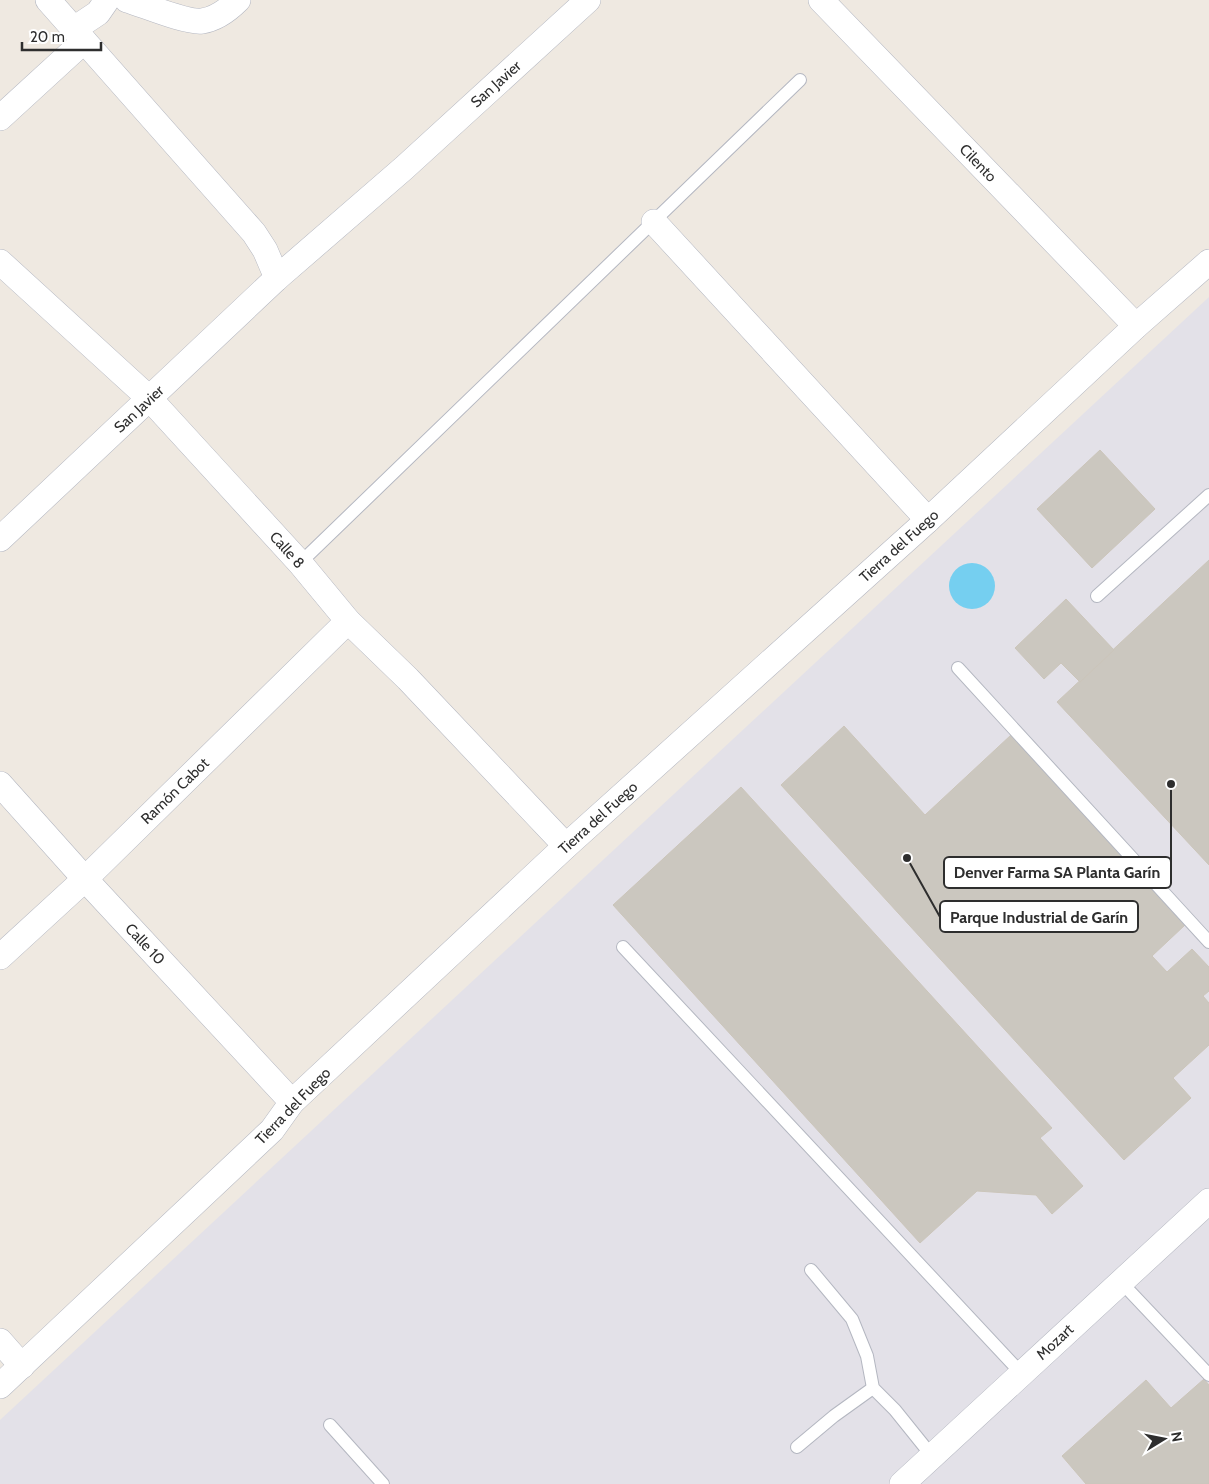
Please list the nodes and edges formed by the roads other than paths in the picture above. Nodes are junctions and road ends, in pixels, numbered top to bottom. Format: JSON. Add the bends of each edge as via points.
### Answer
{"nodes":[{"id":1,"x":48,"y":0,"type":"edge"},
{"id":2,"x":107,"y":0,"type":"edge"},
{"id":3,"x":127,"y":0,"type":"edge"},
{"id":4,"x":238,"y":0,"type":"edge"},
{"id":5,"x":588,"y":0,"type":"edge"},
{"id":6,"x":820,"y":0,"type":"edge"},
{"id":7,"x":79,"y":35,"type":"junction"},
{"id":8,"x":800,"y":80,"type":"dead end"},
{"id":9,"x":0,"y":118,"type":"edge"},
{"id":10,"x":654,"y":222,"type":"junction"},
{"id":11,"x":0,"y":262,"type":"edge"},
{"id":12,"x":1209,"y":262,"type":"edge"},
{"id":13,"x":277,"y":278,"type":"junction"},
{"id":14,"x":1136,"y":326,"type":"junction"},
{"id":15,"x":150,"y":399,"type":"junction"},
{"id":16,"x":1209,"y":495,"type":"edge"},
{"id":17,"x":928,"y":520,"type":"junction"},
{"id":18,"x":0,"y":539,"type":"edge"},
{"id":19,"x":300,"y":563,"type":"junction"},
{"id":20,"x":1097,"y":596,"type":"dead end"},
{"id":21,"x":348,"y":621,"type":"junction"},
{"id":22,"x":958,"y":668,"type":"dead end"},
{"id":23,"x":0,"y":784,"type":"edge"},
{"id":24,"x":566,"y":846,"type":"junction"},
{"id":25,"x":85,"y":879,"type":"junction"},
{"id":26,"x":1209,"y":942,"type":"edge"},
{"id":27,"x":623,"y":947,"type":"dead end"},
{"id":28,"x":0,"y":957,"type":"edge"},
{"id":29,"x":292,"y":1102,"type":"junction"},
{"id":30,"x":1209,"y":1201,"type":"edge"},
{"id":31,"x":811,"y":1270,"type":"dead end"},
{"id":32,"x":1122,"y":1282,"type":"junction"},
{"id":33,"x":0,"y":1341,"type":"edge"},
{"id":34,"x":22,"y":1366,"type":"junction"},
{"id":35,"x":1022,"y":1374,"type":"junction"},
{"id":36,"x":1209,"y":1375,"type":"edge"},
{"id":37,"x":0,"y":1386,"type":"edge"},
{"id":38,"x":874,"y":1388,"type":"junction"},
{"id":39,"x":330,"y":1425,"type":"dead end"},
{"id":40,"x":797,"y":1447,"type":"dead end"},
{"id":41,"x":932,"y":1456,"type":"junction"},
{"id":42,"x":383,"y":1484,"type":"edge"},
{"id":43,"x":902,"y":1484,"type":"edge"}],
"edges":[{"from":1,"to":7,"type":"street"},
{"from":2,"to":7,"type":"street"},
{"from":3,"to":4,"type":"street","via":[[200,21],[228,10]]},
{"from":5,"to":13,"type":"street","name":"San Javier","via":[[404,168]]},
{"from":6,"to":14,"type":"street","name":"Cilento"},
{"from":7,"to":9,"type":"street"},
{"from":7,"to":13,"type":"street","via":[[254,232]]},
{"from":8,"to":10,"type":"lane"},
{"from":10,"to":17,"type":"street"},
{"from":10,"to":19,"type":"lane"},
{"from":11,"to":15,"type":"street","name":"Calle 8"},
{"from":12,"to":14,"type":"street","name":"Tierra del Fuego"},
{"from":13,"to":15,"type":"street","name":"San Javier"},
{"from":14,"to":17,"type":"street","name":"Tierra del Fuego"},
{"from":15,"to":18,"type":"street","name":"San Javier"},
{"from":15,"to":19,"type":"street","name":"Calle 8"},
{"from":16,"to":20,"type":"lane"},
{"from":17,"to":24,"type":"street","name":"Tierra del Fuego"},
{"from":19,"to":21,"type":"street","name":"Calle 8"},
{"from":21,"to":24,"type":"street","name":"Calle 8","via":[[408,679]]},
{"from":21,"to":25,"type":"street","name":"Ramón Cabot"},
{"from":22,"to":26,"type":"lane"},
{"from":23,"to":25,"type":"street","name":"Calle 10"},
{"from":24,"to":29,"type":"street","name":"Tierra del Fuego"},
{"from":25,"to":28,"type":"street","name":"Ramón Cabot"},
{"from":25,"to":29,"type":"street","name":"Calle 10"},
{"from":27,"to":35,"type":"lane"},
{"from":29,"to":34,"type":"street","name":"Tierra del Fuego","via":[[272,1130]]},
{"from":30,"to":32,"type":"street","name":"Mozart"},
{"from":31,"to":38,"type":"lane","via":[[852,1319],[867,1356]]},
{"from":32,"to":35,"type":"street","name":"Mozart"},
{"from":32,"to":36,"type":"lane"},
{"from":33,"to":34,"type":"street"},
{"from":34,"to":37,"type":"street","name":"Tierra del Fuego"},
{"from":35,"to":41,"type":"street","name":"Mozart"},
{"from":38,"to":40,"type":"lane"},
{"from":38,"to":41,"type":"lane"},
{"from":39,"to":42,"type":"lane"},
{"from":41,"to":43,"type":"street","name":"Mozart"}]}
